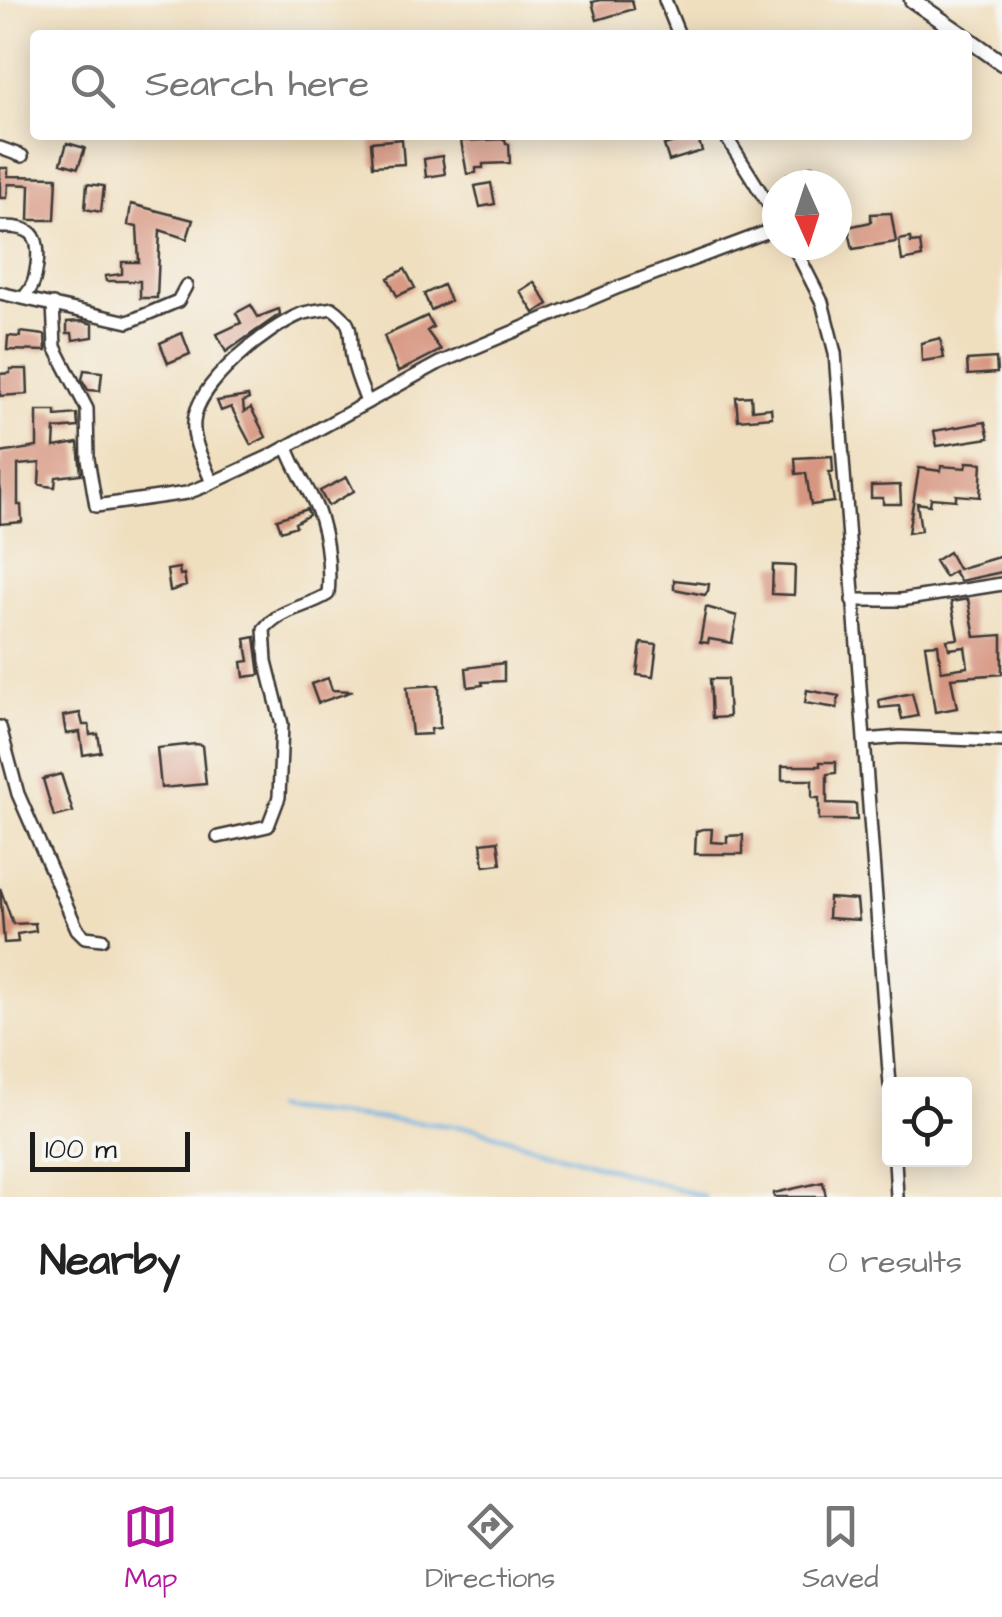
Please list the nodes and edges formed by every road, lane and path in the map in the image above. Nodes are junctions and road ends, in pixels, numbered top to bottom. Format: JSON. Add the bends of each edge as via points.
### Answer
{"nodes":[{"id":1,"x":665,"y":0,"type":"edge"},
{"id":2,"x":912,"y":0,"type":"edge"},
{"id":3,"x":676,"y":30,"type":"edge"},
{"id":4,"x":956,"y":30,"type":"edge"},
{"id":5,"x":972,"y":41,"type":"edge"},
{"id":6,"x":1002,"y":63,"type":"edge"},
{"id":7,"x":729,"y":140,"type":"edge"},
{"id":8,"x":0,"y":148,"type":"edge"},
{"id":9,"x":22,"y":156,"type":"dead end"},
{"id":10,"x":762,"y":194,"type":"edge"},
{"id":11,"x":0,"y":227,"type":"edge"},
{"id":12,"x":762,"y":234,"type":"edge"},
{"id":13,"x":801,"y":260,"type":"edge"},
{"id":14,"x":186,"y":286,"type":"dead end"},
{"id":15,"x":0,"y":293,"type":"edge"},
{"id":16,"x":25,"y":296,"type":"junction"},
{"id":17,"x":53,"y":304,"type":"junction"},
{"id":18,"x":367,"y":402,"type":"junction"},
{"id":19,"x":286,"y":446,"type":"junction"},
{"id":20,"x":212,"y":483,"type":"junction"},
{"id":21,"x":1002,"y":584,"type":"edge"},
{"id":22,"x":852,"y":600,"type":"junction"},
{"id":23,"x":0,"y":727,"type":"edge"},
{"id":24,"x":865,"y":740,"type":"junction"},
{"id":25,"x":1002,"y":741,"type":"edge"},
{"id":26,"x":218,"y":837,"type":"dead end"},
{"id":27,"x":102,"y":938,"type":"dead end"},
{"id":28,"x":889,"y":1077,"type":"edge"},
{"id":29,"x":895,"y":1167,"type":"edge"},
{"id":30,"x":897,"y":1197,"type":"edge"}],
"edges":[{"from":1,"to":3,"type":"street"},
{"from":2,"to":4,"type":"main road"},
{"from":5,"to":6,"type":"main road"},
{"from":7,"to":10,"type":"street"},
{"from":8,"to":9,"type":"street"},
{"from":11,"to":16,"type":"street","via":[[22,226],[39,246],[34,286]]},
{"from":12,"to":18,"type":"street","via":[[439,362]]},
{"from":13,"to":22,"type":"street","via":[[822,302],[835,353]]},
{"from":14,"to":17,"type":"street","via":[[178,301],[128,322]]},
{"from":15,"to":16,"type":"street"},
{"from":16,"to":17,"type":"street"},
{"from":17,"to":20,"type":"street","via":[[58,354],[87,409],[96,506]]},
{"from":18,"to":19,"type":"street"},
{"from":18,"to":20,"type":"street","via":[[345,317],[332,308],[300,314],[258,337],[200,402],[193,427]]},
{"from":19,"to":20,"type":"street"},
{"from":19,"to":26,"type":"street","via":[[320,520],[328,594],[286,610],[264,629],[282,724],[279,797],[268,826]]},
{"from":21,"to":22,"type":"street","via":[[901,600]]},
{"from":22,"to":24,"type":"street"},
{"from":23,"to":27,"type":"street","via":[[18,794],[77,929]]},
{"from":24,"to":25,"type":"street"},
{"from":24,"to":28,"type":"street"},
{"from":29,"to":30,"type":"street"}]}
